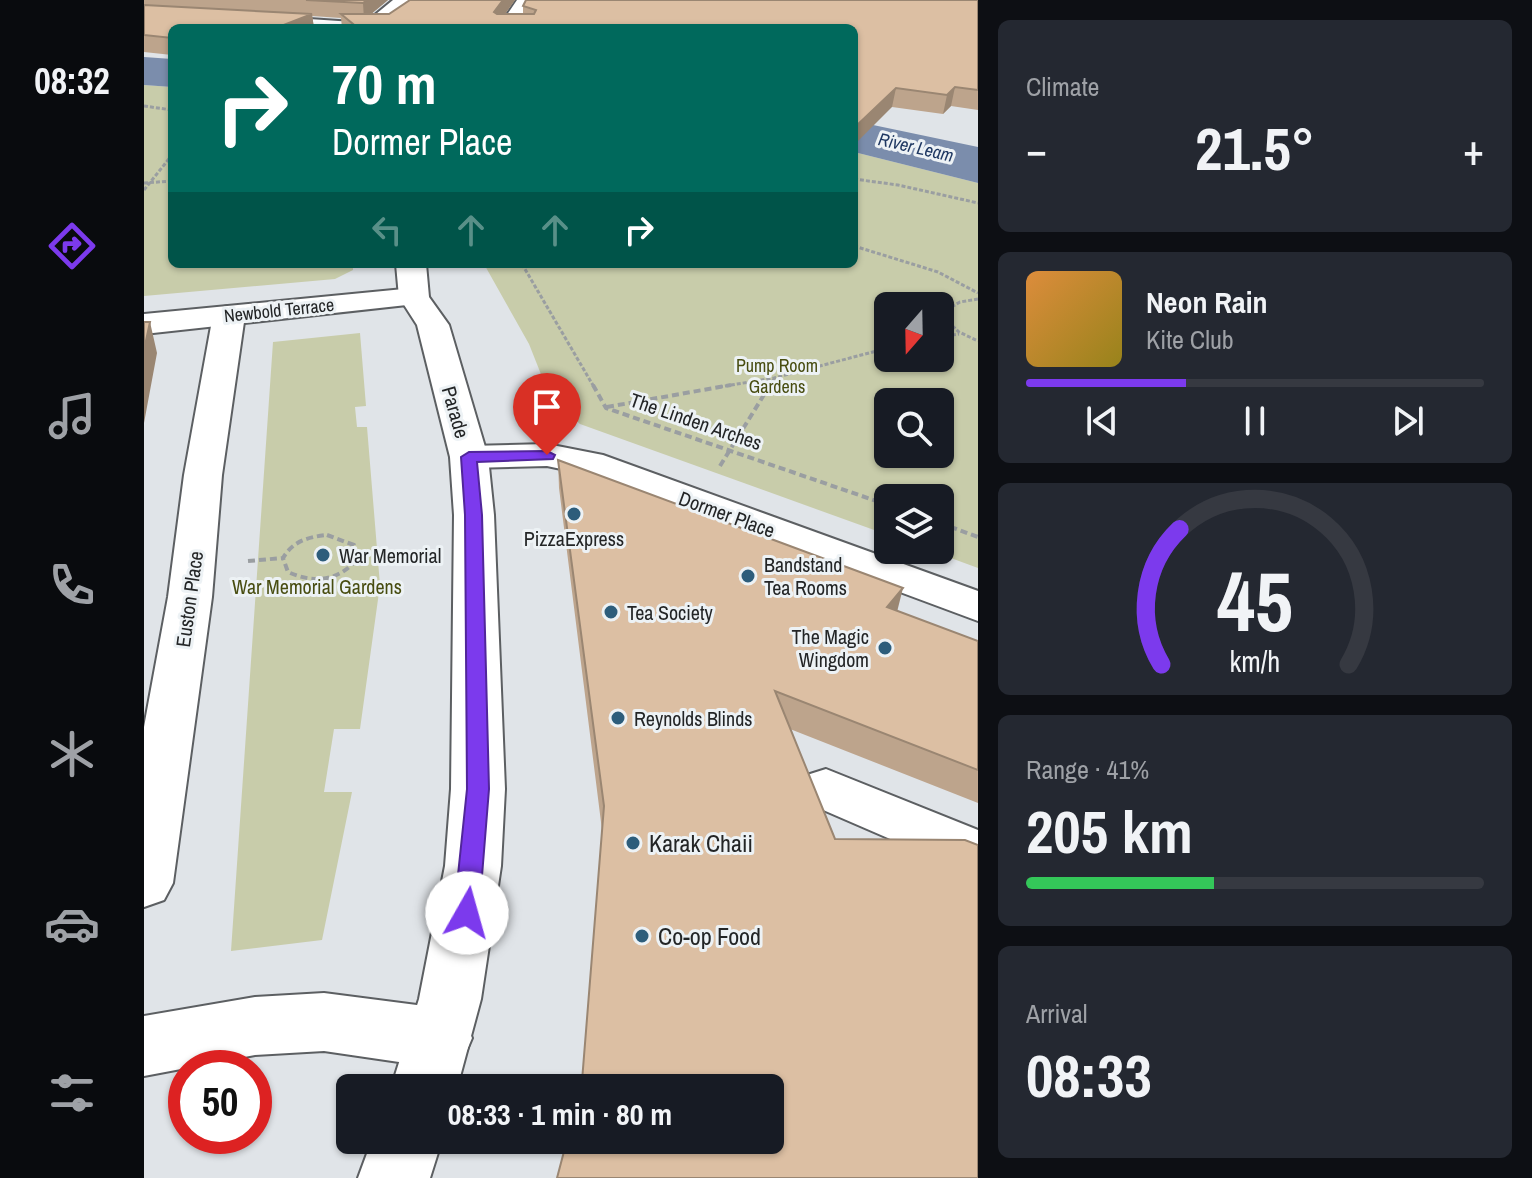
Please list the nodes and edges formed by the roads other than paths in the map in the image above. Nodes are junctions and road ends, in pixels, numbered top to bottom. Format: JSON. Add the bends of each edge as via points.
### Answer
{"nodes":[{"id":1,"x":525,"y":0,"type":"edge"},
{"id":2,"x":409,"y":4,"type":"edge"},
{"id":3,"x":144,"y":13,"type":"edge"},
{"id":4,"x":339,"y":24,"type":"edge"},
{"id":5,"x":378,"y":24,"type":"edge"},
{"id":6,"x":510,"y":24,"type":"edge"},
{"id":7,"x":411,"y":268,"type":"edge"},
{"id":8,"x":414,"y":297,"type":"junction"},
{"id":9,"x":229,"y":315,"type":"junction"},
{"id":10,"x":144,"y":324,"type":"edge"},
{"id":11,"x":469,"y":457,"type":"junction"},
{"id":12,"x":978,"y":607,"type":"edge"},
{"id":13,"x":826,"y":789,"type":"dead end"},
{"id":14,"x":978,"y":854,"type":"edge"},
{"id":15,"x":144,"y":883,"type":"edge"},
{"id":16,"x":144,"y":1046,"type":"edge"},
{"id":17,"x":432,"y":1063,"type":"edge"},
{"id":18,"x":402,"y":1154,"type":"edge"},
{"id":19,"x":394,"y":1178,"type":"edge"}],
"edges":[{"from":1,"to":6,"type":"street"},
{"from":2,"to":5,"type":"street"},
{"from":3,"to":4,"type":"street"},
{"from":7,"to":8,"type":"street","name":"Parade"},
{"from":8,"to":9,"type":"street","name":"Newbold Terrace"},
{"from":8,"to":11,"type":"street","name":"Parade","via":[[433,325]]},
{"from":9,"to":10,"type":"street","name":"Newbold Terrace"},
{"from":9,"to":15,"type":"street","name":"Euston Place"},
{"from":11,"to":12,"type":"street","name":"Dormer Place","via":[[547,455],[589,463]]},
{"from":11,"to":17,"type":"street","name":"Parade","via":[[477,814],[467,913]]},
{"from":13,"to":14,"type":"street"},
{"from":16,"to":17,"type":"street","via":[[255,1026],[324,1022]]},
{"from":18,"to":19,"type":"street"}]}
